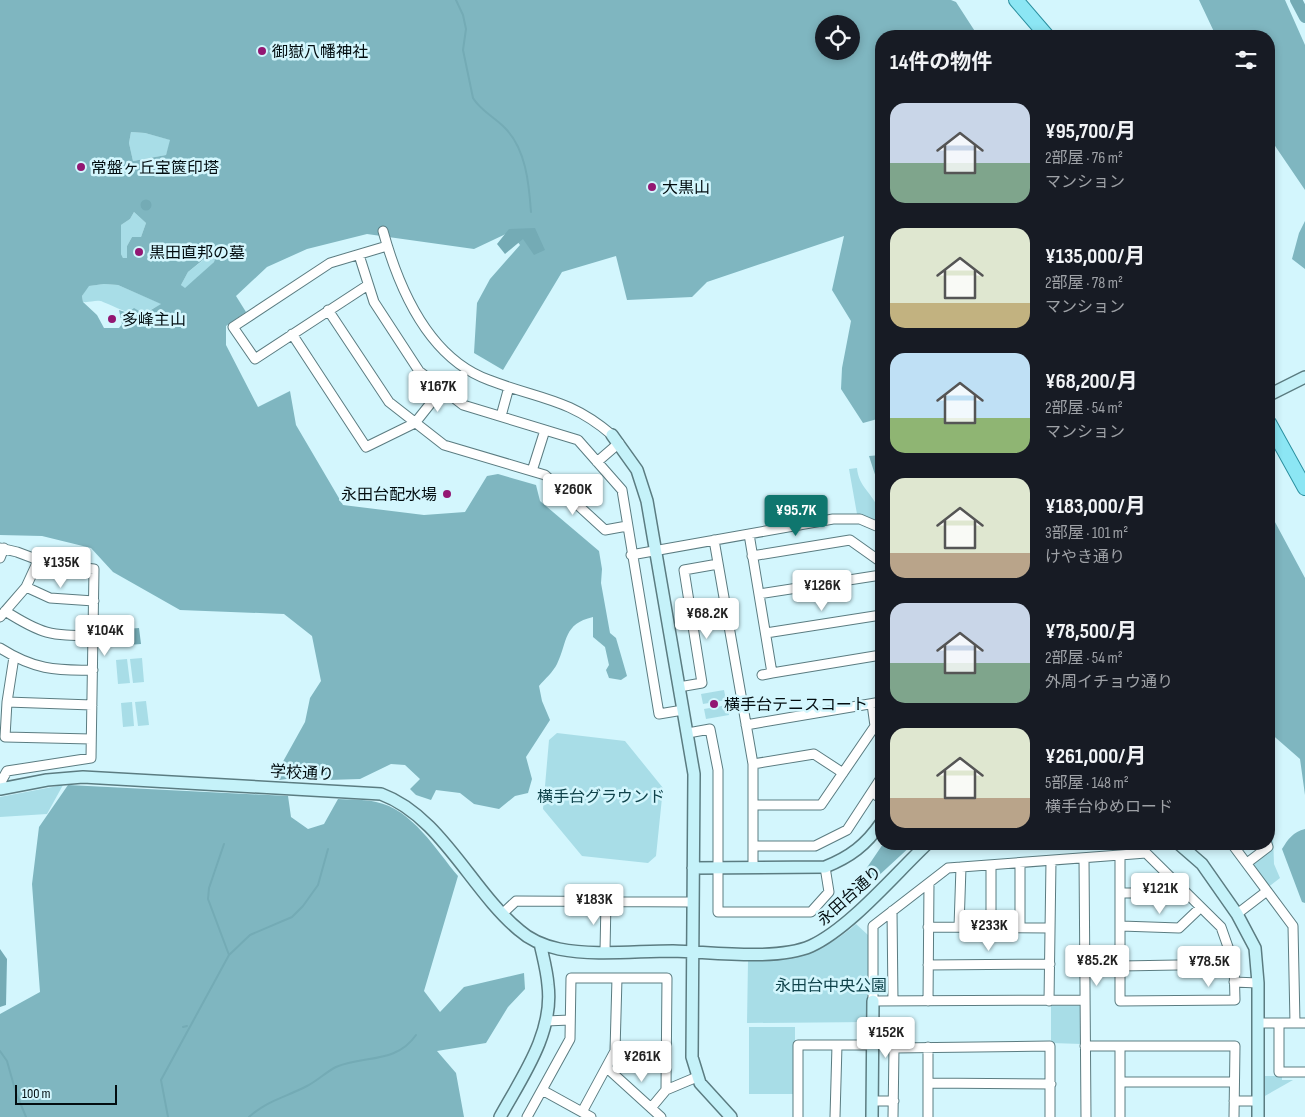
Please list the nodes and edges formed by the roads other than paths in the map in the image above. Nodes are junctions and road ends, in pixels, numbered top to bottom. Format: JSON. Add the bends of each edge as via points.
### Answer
{"nodes":[{"id":1,"x":1016,"y":0,"type":"edge"},
{"id":2,"x":1042,"y":30,"type":"edge"},
{"id":3,"x":383,"y":231,"type":"dead end"},
{"id":4,"x":387,"y":246,"type":"junction"},
{"id":5,"x":359,"y":254,"type":"junction"},
{"id":6,"x":368,"y":285,"type":"junction"},
{"id":7,"x":328,"y":310,"type":"junction"},
{"id":8,"x":292,"y":334,"type":"junction"},
{"id":9,"x":1304,"y":377,"type":"edge"},
{"id":10,"x":509,"y":387,"type":"junction"},
{"id":11,"x":442,"y":389,"type":"junction"},
{"id":12,"x":1275,"y":392,"type":"edge"},
{"id":13,"x":501,"y":416,"type":"junction"},
{"id":14,"x":415,"y":423,"type":"junction"},
{"id":15,"x":545,"y":430,"type":"junction"},
{"id":16,"x":1275,"y":434,"type":"edge"},
{"id":17,"x":616,"y":439,"type":"junction"},
{"id":18,"x":597,"y":462,"type":"junction"},
{"id":19,"x":532,"y":471,"type":"junction"},
{"id":20,"x":1305,"y":488,"type":"edge"},
{"id":21,"x":875,"y":525,"type":"edge"},
{"id":22,"x":627,"y":526,"type":"junction"},
{"id":23,"x":749,"y":534,"type":"junction"},
{"id":24,"x":714,"y":540,"type":"junction"},
{"id":25,"x":2,"y":548,"type":"edge"},
{"id":26,"x":656,"y":551,"type":"junction"},
{"id":27,"x":631,"y":555,"type":"junction"},
{"id":28,"x":752,"y":556,"type":"junction"},
{"id":29,"x":0,"y":558,"type":"edge"},
{"id":30,"x":875,"y":558,"type":"edge"},
{"id":31,"x":38,"y":561,"type":"junction"},
{"id":32,"x":718,"y":564,"type":"junction"},
{"id":33,"x":875,"y":576,"type":"edge"},
{"id":34,"x":26,"y":587,"type":"junction"},
{"id":35,"x":759,"y":594,"type":"junction"},
{"id":36,"x":94,"y":601,"type":"junction"},
{"id":37,"x":2,"y":614,"type":"edge"},
{"id":38,"x":875,"y":616,"type":"edge"},
{"id":39,"x":766,"y":633,"type":"junction"},
{"id":40,"x":94,"y":636,"type":"junction"},
{"id":41,"x":0,"y":648,"type":"edge"},
{"id":42,"x":875,"y":655,"type":"edge"},
{"id":43,"x":14,"y":657,"type":"junction"},
{"id":44,"x":93,"y":670,"type":"junction"},
{"id":45,"x":772,"y":673,"type":"junction"},
{"id":46,"x":762,"y":675,"type":"dead end"},
{"id":47,"x":679,"y":687,"type":"junction"},
{"id":48,"x":7,"y":702,"type":"junction"},
{"id":49,"x":875,"y":703,"type":"edge"},
{"id":50,"x":92,"y":705,"type":"junction"},
{"id":51,"x":684,"y":710,"type":"junction"},
{"id":52,"x":746,"y":725,"type":"junction"},
{"id":53,"x":875,"y":727,"type":"edge"},
{"id":54,"x":688,"y":733,"type":"junction"},
{"id":55,"x":91,"y":739,"type":"junction"},
{"id":56,"x":753,"y":764,"type":"junction"},
{"id":57,"x":843,"y":773,"type":"junction"},
{"id":58,"x":875,"y":787,"type":"edge"},
{"id":59,"x":1,"y":789,"type":"edge"},
{"id":60,"x":872,"y":792,"type":"junction"},
{"id":61,"x":875,"y":794,"type":"edge"},
{"id":62,"x":753,"y":805,"type":"junction"},
{"id":63,"x":875,"y":831,"type":"edge"},
{"id":64,"x":753,"y":846,"type":"junction"},
{"id":65,"x":921,"y":850,"type":"edge"},
{"id":66,"x":1185,"y":850,"type":"edge"},
{"id":67,"x":1237,"y":850,"type":"edge"},
{"id":68,"x":1264,"y":850,"type":"edge"},
{"id":69,"x":1120,"y":854,"type":"junction"},
{"id":70,"x":1084,"y":858,"type":"junction"},
{"id":71,"x":1050,"y":861,"type":"junction"},
{"id":72,"x":1020,"y":863,"type":"junction"},
{"id":73,"x":1247,"y":863,"type":"junction"},
{"id":74,"x":991,"y":865,"type":"junction"},
{"id":75,"x":825,"y":867,"type":"junction"},
{"id":76,"x":960,"y":867,"type":"junction"},
{"id":77,"x":693,"y":868,"type":"junction"},
{"id":78,"x":717,"y":868,"type":"junction"},
{"id":79,"x":753,"y":868,"type":"junction"},
{"id":80,"x":929,"y":883,"type":"junction"},
{"id":81,"x":1176,"y":883,"type":"junction"},
{"id":82,"x":1267,"y":891,"type":"junction"},
{"id":83,"x":1120,"y":892,"type":"junction"},
{"id":84,"x":606,"y":902,"type":"junction"},
{"id":85,"x":693,"y":902,"type":"junction"},
{"id":86,"x":1200,"y":908,"type":"junction"},
{"id":87,"x":892,"y":911,"type":"junction"},
{"id":88,"x":502,"y":914,"type":"junction"},
{"id":89,"x":1237,"y":914,"type":"junction"},
{"id":90,"x":1121,"y":926,"type":"junction"},
{"id":91,"x":928,"y":927,"type":"junction"},
{"id":92,"x":959,"y":927,"type":"junction"},
{"id":93,"x":991,"y":927,"type":"junction"},
{"id":94,"x":1020,"y":928,"type":"junction"},
{"id":95,"x":1050,"y":928,"type":"junction"},
{"id":96,"x":540,"y":943,"type":"junction"},
{"id":97,"x":605,"y":951,"type":"junction"},
{"id":98,"x":693,"y":952,"type":"junction"},
{"id":99,"x":1294,"y":958,"type":"junction"},
{"id":100,"x":1305,"y":959,"type":"edge"},
{"id":101,"x":1050,"y":964,"type":"junction"},
{"id":102,"x":1234,"y":964,"type":"junction"},
{"id":103,"x":928,"y":965,"type":"junction"},
{"id":104,"x":1121,"y":966,"type":"junction"},
{"id":105,"x":617,"y":978,"type":"junction"},
{"id":106,"x":1234,"y":982,"type":"junction"},
{"id":107,"x":1258,"y":983,"type":"junction"},
{"id":108,"x":1049,"y":1000,"type":"junction"},
{"id":109,"x":1085,"y":1000,"type":"junction"},
{"id":110,"x":1294,"y":1000,"type":"junction"},
{"id":111,"x":1305,"y":1000,"type":"edge"},
{"id":112,"x":873,"y":1001,"type":"junction"},
{"id":113,"x":893,"y":1001,"type":"junction"},
{"id":114,"x":928,"y":1001,"type":"junction"},
{"id":115,"x":570,"y":1020,"type":"junction"},
{"id":116,"x":546,"y":1021,"type":"junction"},
{"id":117,"x":1258,"y":1023,"type":"junction"},
{"id":118,"x":1279,"y":1023,"type":"junction"},
{"id":119,"x":1295,"y":1023,"type":"junction"},
{"id":120,"x":1305,"y":1023,"type":"edge"},
{"id":121,"x":837,"y":1045,"type":"junction"},
{"id":122,"x":873,"y":1045,"type":"junction"},
{"id":123,"x":1085,"y":1046,"type":"junction"},
{"id":124,"x":1120,"y":1046,"type":"junction"},
{"id":125,"x":928,"y":1047,"type":"junction"},
{"id":126,"x":607,"y":1068,"type":"junction"},
{"id":127,"x":1305,"y":1072,"type":"edge"},
{"id":128,"x":697,"y":1077,"type":"junction"},
{"id":129,"x":1120,"y":1082,"type":"junction"},
{"id":130,"x":1234,"y":1082,"type":"junction"},
{"id":131,"x":928,"y":1083,"type":"junction"},
{"id":132,"x":1050,"y":1084,"type":"junction"},
{"id":133,"x":542,"y":1090,"type":"junction"},
{"id":134,"x":666,"y":1090,"type":"junction"},
{"id":135,"x":872,"y":1101,"type":"junction"},
{"id":136,"x":894,"y":1101,"type":"junction"},
{"id":137,"x":1234,"y":1101,"type":"junction"},
{"id":138,"x":1258,"y":1101,"type":"junction"},
{"id":139,"x":652,"y":1108,"type":"junction"},
{"id":140,"x":582,"y":1112,"type":"junction"},
{"id":141,"x":500,"y":1117,"type":"edge"},
{"id":142,"x":527,"y":1117,"type":"edge"},
{"id":143,"x":592,"y":1117,"type":"edge"},
{"id":144,"x":661,"y":1117,"type":"edge"},
{"id":145,"x":731,"y":1117,"type":"edge"},
{"id":146,"x":798,"y":1117,"type":"edge"},
{"id":147,"x":835,"y":1117,"type":"edge"},
{"id":148,"x":872,"y":1117,"type":"edge"},
{"id":149,"x":893,"y":1117,"type":"edge"},
{"id":150,"x":928,"y":1117,"type":"edge"},
{"id":151,"x":1050,"y":1117,"type":"edge"},
{"id":152,"x":1086,"y":1117,"type":"edge"},
{"id":153,"x":1120,"y":1117,"type":"edge"},
{"id":154,"x":1234,"y":1117,"type":"edge"},
{"id":155,"x":1258,"y":1117,"type":"edge"}],
"edges":[{"from":1,"to":2,"type":"main road"},
{"from":3,"to":4,"type":"street"},
{"from":4,"to":5,"type":"street"},
{"from":4,"to":10,"type":"street","via":[[410,304],[444,352],[474,374]]},
{"from":5,"to":6,"type":"street"},
{"from":5,"to":8,"type":"street","via":[[330,263],[233,327],[255,359]]},
{"from":6,"to":7,"type":"street"},
{"from":6,"to":11,"type":"street","via":[[374,302],[419,371]]},
{"from":7,"to":8,"type":"street"},
{"from":7,"to":14,"type":"street","via":[[389,402]]},
{"from":8,"to":14,"type":"street","via":[[366,447]]},
{"from":9,"to":12,"type":"street"},
{"from":10,"to":13,"type":"street"},
{"from":10,"to":17,"type":"street","via":[[572,407],[596,420]]},
{"from":11,"to":13,"type":"street","via":[[463,405]]},
{"from":11,"to":14,"type":"street"},
{"from":13,"to":15,"type":"street"},
{"from":14,"to":19,"type":"street","via":[[444,445]]},
{"from":15,"to":18,"type":"street","via":[[578,440]]},
{"from":15,"to":19,"type":"street"},
{"from":16,"to":20,"type":"main road"},
{"from":17,"to":18,"type":"street"},
{"from":17,"to":26,"type":"street","via":[[637,470],[644,487]]},
{"from":18,"to":22,"type":"street","via":[[622,490]]},
{"from":19,"to":22,"type":"street","via":[[545,475],[605,530]]},
{"from":21,"to":23,"type":"street","via":[[847,518]]},
{"from":22,"to":27,"type":"street"},
{"from":23,"to":24,"type":"street"},
{"from":23,"to":28,"type":"street"},
{"from":24,"to":26,"type":"street"},
{"from":24,"to":32,"type":"street"},
{"from":25,"to":29,"type":"street"},
{"from":25,"to":31,"type":"street"},
{"from":26,"to":27,"type":"street"},
{"from":26,"to":47,"type":"street"},
{"from":27,"to":51,"type":"street","via":[[660,714]]},
{"from":28,"to":30,"type":"street","via":[[850,540]]},
{"from":28,"to":35,"type":"street"},
{"from":31,"to":34,"type":"street"},
{"from":31,"to":36,"type":"street","via":[[94,569]]},
{"from":32,"to":47,"type":"street","via":[[684,570],[702,683]]},
{"from":32,"to":52,"type":"street"},
{"from":33,"to":35,"type":"street"},
{"from":34,"to":36,"type":"street","via":[[50,598]]},
{"from":34,"to":37,"type":"street"},
{"from":35,"to":39,"type":"street"},
{"from":36,"to":40,"type":"street"},
{"from":37,"to":40,"type":"street","via":[[47,634]]},
{"from":38,"to":39,"type":"street"},
{"from":39,"to":45,"type":"street"},
{"from":40,"to":44,"type":"street"},
{"from":41,"to":43,"type":"street"},
{"from":42,"to":45,"type":"street"},
{"from":43,"to":44,"type":"street","via":[[50,669]]},
{"from":43,"to":48,"type":"street"},
{"from":44,"to":50,"type":"street"},
{"from":45,"to":46,"type":"street"},
{"from":47,"to":51,"type":"street"},
{"from":48,"to":50,"type":"street"},
{"from":48,"to":55,"type":"street","via":[[5,737]]},
{"from":49,"to":52,"type":"street"},
{"from":50,"to":55,"type":"street"},
{"from":51,"to":54,"type":"street"},
{"from":52,"to":56,"type":"street"},
{"from":53,"to":57,"type":"street"},
{"from":54,"to":77,"type":"street","via":[[695,797]]},
{"from":54,"to":78,"type":"street","via":[[710,729],[718,770]]},
{"from":55,"to":59,"type":"street","via":[[90,758],[7,771]]},
{"from":56,"to":57,"type":"street","via":[[814,754]]},
{"from":56,"to":62,"type":"street"},
{"from":57,"to":62,"type":"street","via":[[821,805]]},
{"from":58,"to":60,"type":"street"},
{"from":59,"to":88,"type":"street","name":"学校通り","via":[[83,777],[381,794],[405,804],[426,823]]},
{"from":60,"to":61,"type":"street"},
{"from":60,"to":64,"type":"street","via":[[846,830],[815,846]]},
{"from":62,"to":64,"type":"street"},
{"from":63,"to":75,"type":"street","via":[[862,847]]},
{"from":64,"to":79,"type":"street"},
{"from":65,"to":98,"type":"street","name":"永田台通り","via":[[843,926],[809,947],[775,953]]},
{"from":66,"to":89,"type":"street","via":[[1202,864]]},
{"from":67,"to":73,"type":"street"},
{"from":68,"to":73,"type":"street"},
{"from":69,"to":70,"type":"street"},
{"from":69,"to":81,"type":"street","via":[[1146,853]]},
{"from":69,"to":83,"type":"street"},
{"from":70,"to":71,"type":"street"},
{"from":70,"to":109,"type":"street"},
{"from":71,"to":72,"type":"street"},
{"from":71,"to":95,"type":"street"},
{"from":72,"to":74,"type":"street"},
{"from":72,"to":94,"type":"street"},
{"from":73,"to":82,"type":"street"},
{"from":74,"to":76,"type":"street"},
{"from":74,"to":93,"type":"street"},
{"from":75,"to":78,"type":"street","via":[[829,892],[811,912],[718,912]]},
{"from":75,"to":79,"type":"street"},
{"from":76,"to":80,"type":"street","via":[[948,868]]},
{"from":76,"to":92,"type":"street"},
{"from":77,"to":78,"type":"street"},
{"from":77,"to":85,"type":"street"},
{"from":78,"to":79,"type":"street"},
{"from":80,"to":87,"type":"street"},
{"from":80,"to":91,"type":"street"},
{"from":81,"to":83,"type":"street","via":[[1165,892]]},
{"from":81,"to":86,"type":"street"},
{"from":82,"to":89,"type":"street"},
{"from":82,"to":99,"type":"street","via":[[1293,926]]},
{"from":83,"to":90,"type":"street"},
{"from":84,"to":85,"type":"street"},
{"from":84,"to":88,"type":"street","via":[[516,901]]},
{"from":84,"to":97,"type":"street"},
{"from":85,"to":98,"type":"street"},
{"from":86,"to":90,"type":"street","via":[[1179,928]]},
{"from":86,"to":102,"type":"street","via":[[1221,927]]},
{"from":87,"to":112,"type":"street","via":[[873,926]]},
{"from":87,"to":113,"type":"street"},
{"from":88,"to":96,"type":"street","name":"学校通り","via":[[520,931]]},
{"from":89,"to":107,"type":"street","via":[[1255,948]]},
{"from":90,"to":104,"type":"street"},
{"from":91,"to":92,"type":"street"},
{"from":91,"to":103,"type":"street"},
{"from":92,"to":93,"type":"street"},
{"from":93,"to":94,"type":"street"},
{"from":94,"to":95,"type":"street"},
{"from":95,"to":101,"type":"street"},
{"from":96,"to":97,"type":"street","name":"学校通り","via":[[560,949]]},
{"from":96,"to":116,"type":"street","via":[[548,985]]},
{"from":97,"to":98,"type":"street","name":"永田台通り"},
{"from":98,"to":128,"type":"street","via":[[692,1057]]},
{"from":99,"to":100,"type":"street"},
{"from":99,"to":110,"type":"street"},
{"from":101,"to":103,"type":"street"},
{"from":101,"to":108,"type":"street"},
{"from":102,"to":104,"type":"street"},
{"from":102,"to":106,"type":"street"},
{"from":103,"to":114,"type":"street"},
{"from":104,"to":106,"type":"street","via":[[1120,1001],[1234,1000]]},
{"from":105,"to":115,"type":"street","via":[[571,978]]},
{"from":105,"to":126,"type":"street","via":[[615,1051]]},
{"from":105,"to":134,"type":"street","via":[[667,978]]},
{"from":106,"to":107,"type":"street"},
{"from":107,"to":117,"type":"street"},
{"from":108,"to":109,"type":"street"},
{"from":108,"to":114,"type":"street"},
{"from":109,"to":123,"type":"street"},
{"from":110,"to":111,"type":"street"},
{"from":110,"to":119,"type":"street"},
{"from":112,"to":113,"type":"street"},
{"from":112,"to":122,"type":"street"},
{"from":113,"to":114,"type":"street"},
{"from":115,"to":116,"type":"street"},
{"from":115,"to":133,"type":"street","via":[[570,1040]]},
{"from":116,"to":141,"type":"street","via":[[536,1052]]},
{"from":117,"to":118,"type":"street"},
{"from":117,"to":138,"type":"street"},
{"from":118,"to":119,"type":"street"},
{"from":118,"to":127,"type":"street","via":[[1279,1072]]},
{"from":119,"to":120,"type":"street"},
{"from":121,"to":122,"type":"street"},
{"from":121,"to":146,"type":"street","via":[[798,1045]]},
{"from":121,"to":147,"type":"street"},
{"from":122,"to":135,"type":"street"},
{"from":123,"to":124,"type":"street"},
{"from":123,"to":152,"type":"street"},
{"from":124,"to":129,"type":"street"},
{"from":124,"to":130,"type":"street","via":[[1235,1046]]},
{"from":125,"to":131,"type":"street"},
{"from":125,"to":132,"type":"street","via":[[1050,1046]]},
{"from":125,"to":136,"type":"street","via":[[894,1048]]},
{"from":126,"to":139,"type":"street"},
{"from":126,"to":140,"type":"street"},
{"from":128,"to":134,"type":"street"},
{"from":128,"to":145,"type":"street"},
{"from":129,"to":130,"type":"street"},
{"from":129,"to":153,"type":"street"},
{"from":130,"to":137,"type":"street"},
{"from":131,"to":132,"type":"street"},
{"from":131,"to":150,"type":"street"},
{"from":132,"to":151,"type":"street"},
{"from":133,"to":140,"type":"street"},
{"from":133,"to":142,"type":"street"},
{"from":134,"to":139,"type":"street"},
{"from":135,"to":136,"type":"street"},
{"from":135,"to":148,"type":"street"},
{"from":136,"to":149,"type":"street"},
{"from":137,"to":138,"type":"street"},
{"from":137,"to":154,"type":"street"},
{"from":138,"to":155,"type":"street"},
{"from":139,"to":144,"type":"street"},
{"from":140,"to":143,"type":"street"}]}
